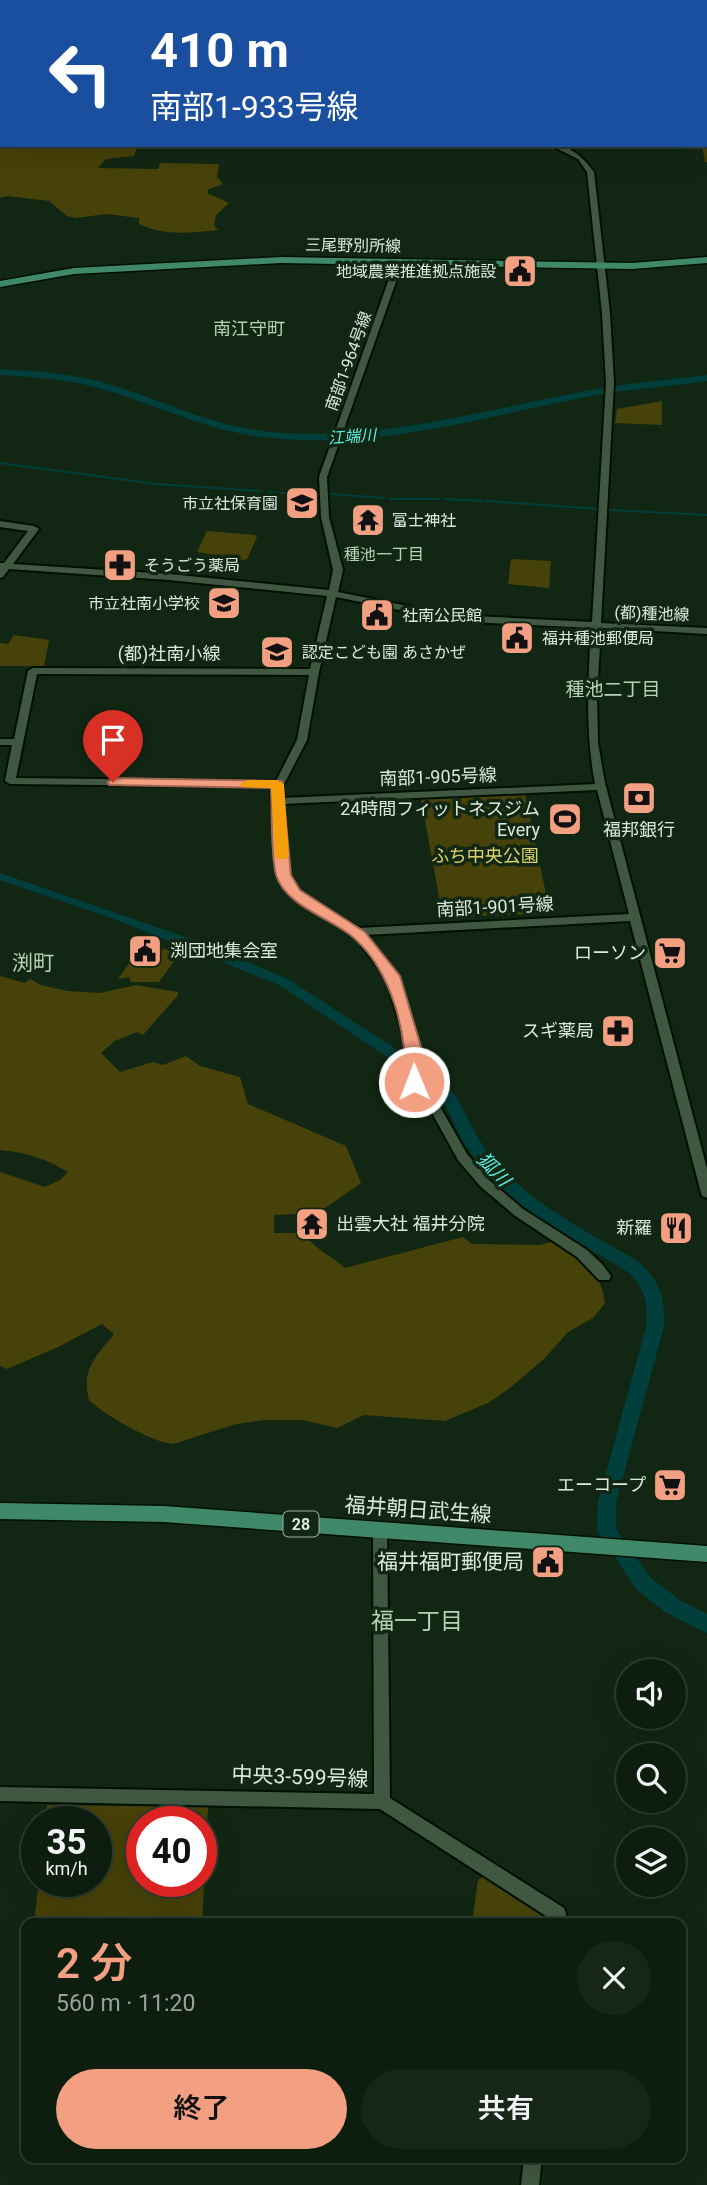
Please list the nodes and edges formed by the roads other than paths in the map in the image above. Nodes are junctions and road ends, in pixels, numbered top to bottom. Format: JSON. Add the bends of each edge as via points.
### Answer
{"nodes":[{"id":1,"x":557,"y":147,"type":"edge"},
{"id":2,"x":707,"y":260,"type":"edge"},
{"id":3,"x":399,"y":262,"type":"junction"},
{"id":4,"x":601,"y":265,"type":"junction"},
{"id":5,"x":0,"y":284,"type":"edge"},
{"id":6,"x":0,"y":524,"type":"edge"},
{"id":7,"x":2,"y":569,"type":"edge"},
{"id":8,"x":333,"y":593,"type":"junction"},
{"id":9,"x":597,"y":627,"type":"junction"},
{"id":10,"x":707,"y":631,"type":"edge"},
{"id":11,"x":314,"y":672,"type":"junction"},
{"id":12,"x":0,"y":742,"type":"edge"},
{"id":13,"x":18,"y":742,"type":"junction"},
{"id":14,"x":277,"y":784,"type":"junction"},
{"id":15,"x":601,"y":787,"type":"junction"},
{"id":16,"x":277,"y":801,"type":"junction"},
{"id":17,"x":635,"y":917,"type":"junction"},
{"id":18,"x":356,"y":932,"type":"junction"},
{"id":19,"x":413,"y":1055,"type":"joint"},
{"id":20,"x":707,"y":1194,"type":"edge"},
{"id":21,"x":604,"y":1276,"type":"dead end"},
{"id":22,"x":0,"y":1511,"type":"edge"},
{"id":23,"x":380,"y":1530,"type":"junction"},
{"id":24,"x":707,"y":1554,"type":"edge"},
{"id":25,"x":0,"y":1794,"type":"edge"},
{"id":26,"x":382,"y":1802,"type":"junction"},
{"id":27,"x":558,"y":1918,"type":"edge"},
{"id":28,"x":532,"y":2163,"type":"edge"},
{"id":29,"x":530,"y":2185,"type":"edge"}],
"edges":[{"from":1,"to":4,"type":"street","via":[[577,156],[589,168]]},
{"from":2,"to":4,"type":"main road","name":"三尾野別所線"},
{"from":3,"to":4,"type":"main road","name":"三尾野別所線"},
{"from":3,"to":5,"type":"main road","name":"三尾野別所線","via":[[281,260],[122,268]]},
{"from":3,"to":8,"type":"street","name":"南部1-964号線","via":[[323,477],[325,517],[338,570]]},
{"from":4,"to":9,"type":"street","via":[[610,383]]},
{"from":6,"to":7,"type":"street","via":[[34,529]]},
{"from":7,"to":8,"type":"street","name":"(都)種池線","via":[[158,576]]},
{"from":8,"to":9,"type":"street","name":"(都)種池線","via":[[453,618]]},
{"from":8,"to":11,"type":"street"},
{"from":9,"to":10,"type":"street","name":"(都)種池線"},
{"from":9,"to":15,"type":"street","via":[[592,722]]},
{"from":11,"to":13,"type":"street","name":"(都)社南小線","via":[[33,671]]},
{"from":11,"to":14,"type":"street","via":[[302,740]]},
{"from":12,"to":13,"type":"street"},
{"from":13,"to":14,"type":"street","via":[[10,781]]},
{"from":14,"to":16,"type":"street"},
{"from":15,"to":16,"type":"street","name":"南部1-905号線"},
{"from":15,"to":17,"type":"street"},
{"from":16,"to":18,"type":"street","via":[[287,883],[302,898]]},
{"from":17,"to":18,"type":"street","name":"南部1-901号線"},
{"from":17,"to":20,"type":"street"},
{"from":18,"to":19,"type":"street","via":[[393,976]]},
{"from":19,"to":21,"type":"street","via":[[414,1082],[433,1102],[470,1167],[526,1217],[589,1258]]},
{"from":22,"to":23,"type":"main road","name":"福井朝日武生線","number":"28","via":[[164,1514]]},
{"from":23,"to":24,"type":"main road","name":"福井朝日武生線","number":"28"},
{"from":23,"to":26,"type":"street"},
{"from":25,"to":26,"type":"street","name":"中央3-599号線"},
{"from":26,"to":27,"type":"street","name":"中央3-599号線","via":[[558,1914]]},
{"from":28,"to":29,"type":"street"}]}
